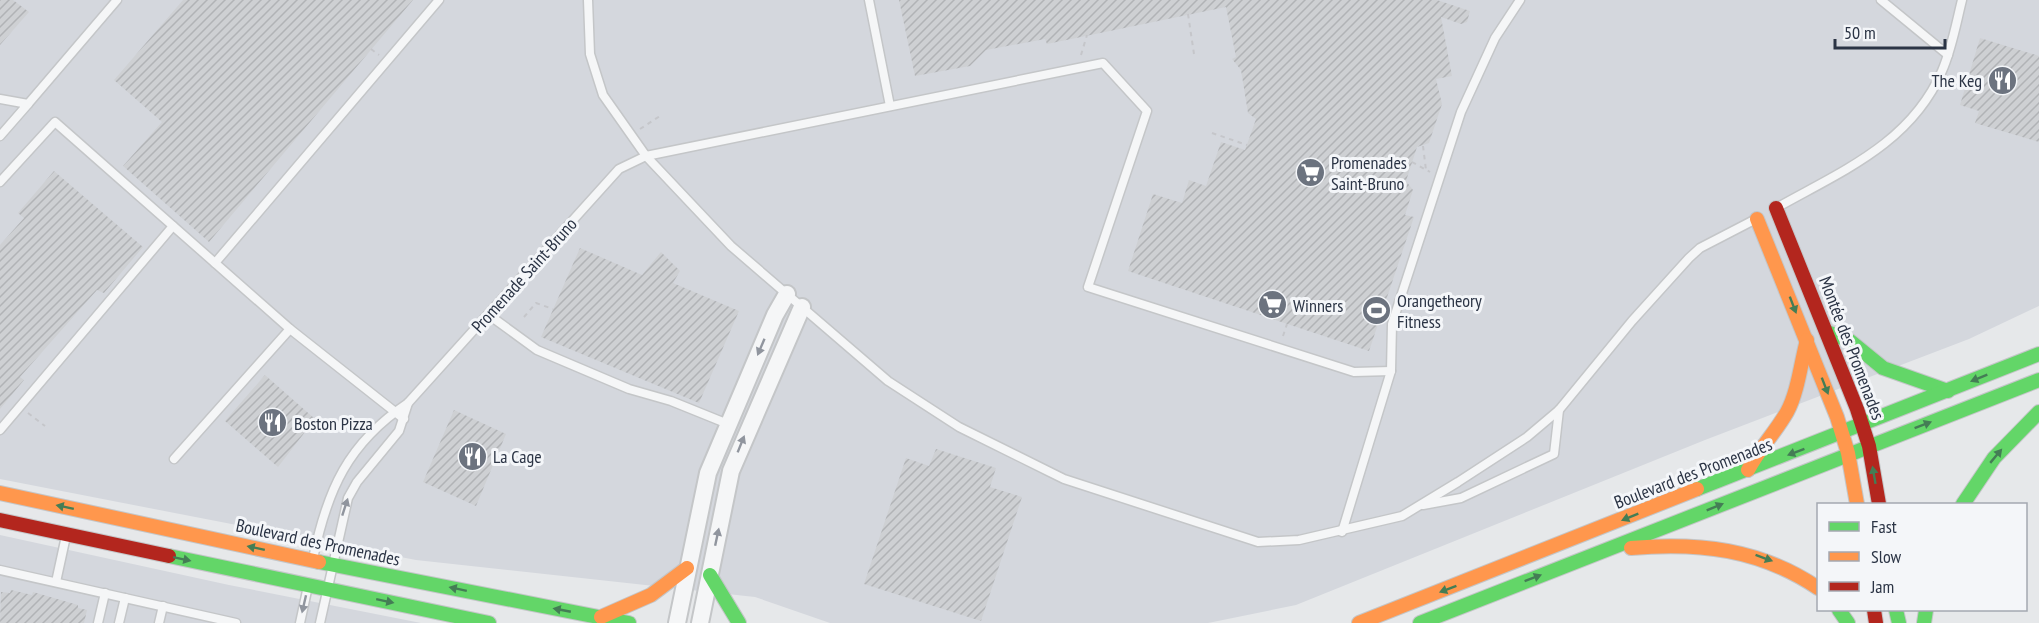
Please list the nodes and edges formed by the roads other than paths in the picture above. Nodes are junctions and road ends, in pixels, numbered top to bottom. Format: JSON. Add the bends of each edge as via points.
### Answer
{"nodes":[{"id":1,"x":117,"y":0,"type":"edge"},
{"id":2,"x":439,"y":0,"type":"edge"},
{"id":3,"x":588,"y":0,"type":"edge"},
{"id":4,"x":869,"y":0,"type":"edge"},
{"id":5,"x":1520,"y":0,"type":"edge"},
{"id":6,"x":1881,"y":0,"type":"edge"},
{"id":7,"x":1962,"y":0,"type":"edge"},
{"id":8,"x":1948,"y":55,"type":"junction"},
{"id":9,"x":0,"y":99,"type":"edge"},
{"id":10,"x":28,"y":104,"type":"junction"},
{"id":11,"x":890,"y":106,"type":"junction"},
{"id":12,"x":0,"y":136,"type":"edge"},
{"id":13,"x":646,"y":156,"type":"junction"},
{"id":14,"x":0,"y":182,"type":"edge"},
{"id":15,"x":1776,"y":208,"type":"junction"},
{"id":16,"x":1757,"y":219,"type":"junction"},
{"id":17,"x":173,"y":226,"type":"junction"},
{"id":18,"x":214,"y":263,"type":"junction"},
{"id":19,"x":787,"y":294,"type":"junction"},
{"id":20,"x":802,"y":307,"type":"junction"},
{"id":21,"x":489,"y":315,"type":"junction"},
{"id":22,"x":290,"y":329,"type":"junction"},
{"id":23,"x":1827,"y":332,"type":"junction"},
{"id":24,"x":1807,"y":340,"type":"junction"},
{"id":25,"x":2039,"y":354,"type":"edge"},
{"id":26,"x":1391,"y":371,"type":"junction"},
{"id":27,"x":2039,"y":380,"type":"edge"},
{"id":28,"x":1948,"y":391,"type":"junction"},
{"id":29,"x":408,"y":403,"type":"junction"},
{"id":30,"x":1559,"y":410,"type":"junction"},
{"id":31,"x":395,"y":412,"type":"junction"},
{"id":32,"x":2039,"y":412,"type":"edge"},
{"id":33,"x":404,"y":419,"type":"junction"},
{"id":34,"x":728,"y":424,"type":"junction"},
{"id":35,"x":1863,"y":425,"type":"junction"},
{"id":36,"x":0,"y":430,"type":"edge"},
{"id":37,"x":1843,"y":434,"type":"junction"},
{"id":38,"x":1869,"y":446,"type":"junction"},
{"id":39,"x":1848,"y":453,"type":"junction"},
{"id":40,"x":174,"y":459,"type":"dead end"},
{"id":41,"x":1748,"y":470,"type":"junction"},
{"id":42,"x":1,"y":492,"type":"edge"},
{"id":43,"x":1857,"y":503,"type":"edge"},
{"id":44,"x":1879,"y":503,"type":"edge"},
{"id":45,"x":1965,"y":503,"type":"edge"},
{"id":46,"x":1417,"y":506,"type":"junction"},
{"id":47,"x":0,"y":520,"type":"edge"},
{"id":48,"x":1342,"y":532,"type":"junction"},
{"id":49,"x":67,"y":535,"type":"junction"},
{"id":50,"x":1602,"y":551,"type":"junction"},
{"id":51,"x":333,"y":564,"type":"junction"},
{"id":52,"x":687,"y":568,"type":"junction"},
{"id":53,"x":0,"y":570,"type":"edge"},
{"id":54,"x":310,"y":573,"type":"junction"},
{"id":55,"x":710,"y":575,"type":"junction"},
{"id":56,"x":56,"y":582,"type":"junction"},
{"id":57,"x":1817,"y":587,"type":"edge"},
{"id":58,"x":328,"y":589,"type":"junction"},
{"id":59,"x":105,"y":593,"type":"junction"},
{"id":60,"x":125,"y":598,"type":"junction"},
{"id":61,"x":163,"y":606,"type":"junction"},
{"id":62,"x":601,"y":618,"type":"junction"},
{"id":63,"x":217,"y":621,"type":"edge"},
{"id":64,"x":98,"y":623,"type":"edge"},
{"id":65,"x":119,"y":623,"type":"edge"},
{"id":66,"x":159,"y":623,"type":"edge"},
{"id":67,"x":235,"y":623,"type":"edge"},
{"id":68,"x":300,"y":623,"type":"edge"},
{"id":69,"x":320,"y":623,"type":"edge"},
{"id":70,"x":489,"y":623,"type":"edge"},
{"id":71,"x":629,"y":623,"type":"edge"},
{"id":72,"x":677,"y":623,"type":"edge"},
{"id":73,"x":700,"y":623,"type":"edge"},
{"id":74,"x":739,"y":623,"type":"edge"},
{"id":75,"x":1359,"y":623,"type":"edge"},
{"id":76,"x":1420,"y":623,"type":"edge"}],
"edges":[{"from":1,"to":10,"type":"lane"},
{"from":2,"to":18,"type":"lane"},
{"from":3,"to":13,"type":"lane","via":[[593,64],[603,94]]},
{"from":4,"to":11,"type":"lane"},
{"from":5,"to":26,"type":"lane","via":[[1477,75],[1441,174],[1392,324]]},
{"from":6,"to":8,"type":"lane"},
{"from":7,"to":8,"type":"lane"},
{"from":8,"to":15,"type":"lane","via":[[1929,97],[1895,137],[1862,161]]},
{"from":9,"to":10,"type":"lane"},
{"from":10,"to":12,"type":"lane"},
{"from":11,"to":13,"type":"lane","name":"Promenade Saint-Bruno"},
{"from":11,"to":26,"type":"lane","name":"Promenade Saint-Bruno","via":[[1102,63],[1148,111],[1088,287],[1354,372]]},
{"from":13,"to":19,"type":"lane","via":[[710,225]]},
{"from":13,"to":21,"type":"lane","name":"Promenade Saint-Bruno","via":[[619,169]]},
{"from":14,"to":17,"type":"lane","via":[[55,122]]},
{"from":15,"to":16,"type":"lane"},
{"from":15,"to":23,"type":"street","name":"Montée des Promenades"},
{"from":16,"to":24,"type":"street","one_way":true},
{"from":16,"to":30,"type":"lane","via":[[1700,248],[1689,258]]},
{"from":17,"to":18,"type":"lane"},
{"from":17,"to":36,"type":"lane"},
{"from":18,"to":22,"type":"lane"},
{"from":19,"to":20,"type":"lane"},
{"from":19,"to":34,"type":"street","one_way":true},
{"from":20,"to":48,"type":"lane","via":[[888,381],[959,427],[1064,479],[1258,542]]},
{"from":55,"to":20,"type":"street","one_way":true,"via":[[734,462]]},
{"from":21,"to":29,"type":"lane","name":"Promenade Saint-Bruno"},
{"from":21,"to":34,"type":"lane","via":[[537,350],[629,389]]},
{"from":22,"to":31,"type":"lane"},
{"from":22,"to":40,"type":"lane"},
{"from":23,"to":28,"type":"street","via":[[1850,341],[1883,368]]},
{"from":23,"to":35,"type":"street","name":"Montée des Promenades"},
{"from":24,"to":37,"type":"street","one_way":true},
{"from":24,"to":41,"type":"street","via":[[1788,410]]},
{"from":25,"to":28,"type":"street","name":"Boulevard des Promenades","one_way":true},
{"from":26,"to":48,"type":"lane"},
{"from":38,"to":27,"type":"street","one_way":true},
{"from":28,"to":35,"type":"street","name":"Boulevard des Promenades"},
{"from":29,"to":31,"type":"lane","name":"Promenade Saint-Bruno"},
{"from":29,"to":33,"type":"lane","name":"Promenade Saint-Bruno"},
{"from":30,"to":46,"type":"lane","via":[[1527,437]]},
{"from":30,"to":46,"type":"lane","via":[[1554,454],[1461,498]]},
{"from":31,"to":33,"type":"lane"},
{"from":31,"to":54,"type":"lane","name":"Promenade Saint-Bruno","via":[[375,430],[336,480],[325,506]]},
{"from":45,"to":32,"type":"street","one_way":true,"via":[[1994,458]]},
{"from":51,"to":33,"type":"lane","name":"Promenade Saint-Bruno","one_way":true,"via":[[348,498]]},
{"from":34,"to":52,"type":"street","via":[[706,480]]},
{"from":35,"to":37,"type":"street","name":"Boulevard des Promenades"},
{"from":35,"to":38,"type":"street","name":"Montée des Promenades"},
{"from":37,"to":39,"type":"street"},
{"from":37,"to":41,"type":"street","name":"Boulevard des Promenades","one_way":true},
{"from":38,"to":39,"type":"street"},
{"from":44,"to":38,"type":"street","name":"Montée des Promenades","one_way":true},
{"from":39,"to":43,"type":"street"},
{"from":50,"to":39,"type":"street","one_way":true},
{"from":41,"to":75,"type":"street","name":"Boulevard des Promenades","one_way":true},
{"from":54,"to":42,"type":"street","name":"Boulevard des Promenades","one_way":true},
{"from":46,"to":48,"type":"lane","via":[[1402,516]]},
{"from":47,"to":49,"type":"street","name":"Boulevard des Promenades"},
{"from":49,"to":54,"type":"street","name":"Boulevard des Promenades","one_way":true},
{"from":49,"to":56,"type":"lane"},
{"from":50,"to":57,"type":"street","one_way":true,"via":[[1658,546],[1724,548],[1780,564]]},
{"from":76,"to":50,"type":"street","one_way":true},
{"from":51,"to":54,"type":"street","name":"Boulevard des Promenades"},
{"from":51,"to":58,"type":"lane","name":"Promenade Saint-Bruno"},
{"from":62,"to":51,"type":"street","name":"Boulevard des Promenades","one_way":true},
{"from":52,"to":62,"type":"street","via":[[651,595]]},
{"from":52,"to":72,"type":"street"},
{"from":53,"to":56,"type":"lane"},
{"from":54,"to":58,"type":"street","name":"Boulevard des Promenades"},
{"from":54,"to":68,"type":"lane","name":"Promenade Saint-Bruno","one_way":true},
{"from":55,"to":73,"type":"street"},
{"from":55,"to":74,"type":"street"},
{"from":56,"to":59,"type":"lane"},
{"from":58,"to":69,"type":"lane","name":"Promenade Saint-Bruno"},
{"from":58,"to":70,"type":"street","name":"Boulevard des Promenades","one_way":true},
{"from":59,"to":60,"type":"lane"},
{"from":59,"to":64,"type":"lane"},
{"from":60,"to":61,"type":"lane"},
{"from":60,"to":65,"type":"lane"},
{"from":61,"to":63,"type":"lane"},
{"from":61,"to":66,"type":"lane"},
{"from":62,"to":71,"type":"street","name":"Boulevard des Promenades"},
{"from":63,"to":67,"type":"lane"}]}
